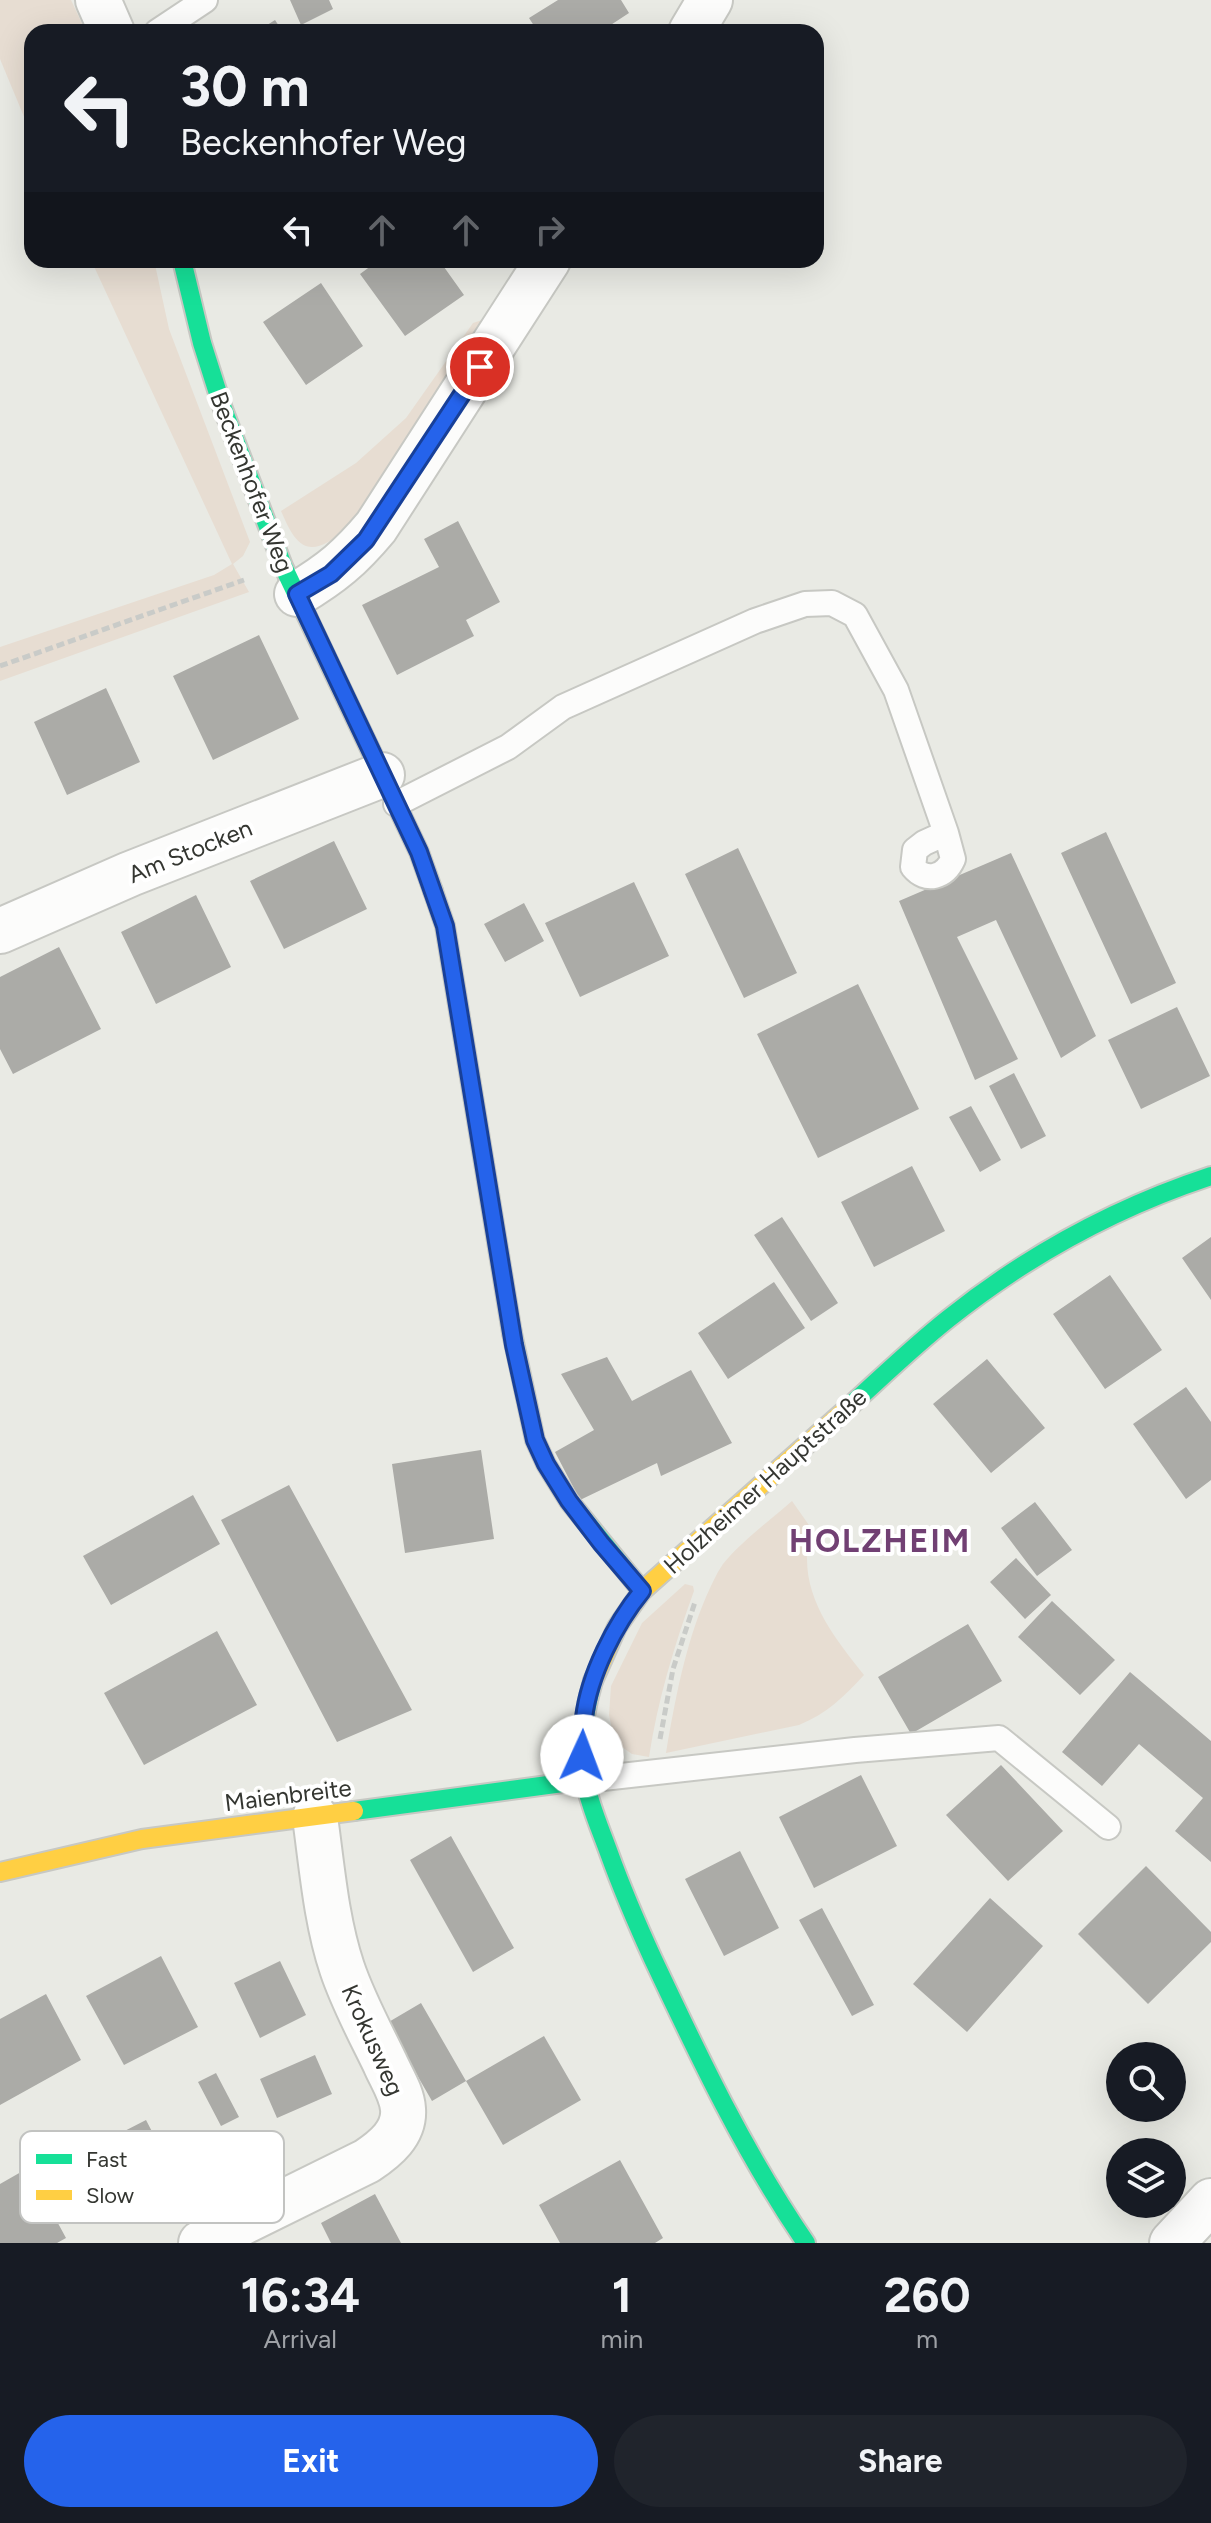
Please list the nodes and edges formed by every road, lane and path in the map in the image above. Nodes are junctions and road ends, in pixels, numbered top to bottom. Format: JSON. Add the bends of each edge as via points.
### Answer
{"nodes":[{"id":1,"x":98,"y":0,"type":"edge"},
{"id":2,"x":205,"y":0,"type":"edge"},
{"id":3,"x":710,"y":0,"type":"edge"},
{"id":4,"x":108,"y":24,"type":"edge"},
{"id":5,"x":169,"y":24,"type":"edge"},
{"id":6,"x":696,"y":24,"type":"edge"},
{"id":7,"x":184,"y":268,"type":"edge"},
{"id":8,"x":543,"y":268,"type":"edge"},
{"id":9,"x":290,"y":580,"type":"junction"},
{"id":10,"x":0,"y":666,"type":"edge"},
{"id":11,"x":389,"y":789,"type":"junction"},
{"id":12,"x":946,"y":833,"type":"dead end"},
{"id":13,"x":0,"y":931,"type":"edge"},
{"id":14,"x":1211,"y":1176,"type":"edge"},
{"id":15,"x":701,"y":1589,"type":"dead end"},
{"id":16,"x":642,"y":1591,"type":"junction"},
{"id":17,"x":655,"y":1772,"type":"junction"},
{"id":18,"x":585,"y":1780,"type":"junction"},
{"id":19,"x":315,"y":1817,"type":"junction"},
{"id":20,"x":1108,"y":1827,"type":"dead end"},
{"id":21,"x":0,"y":1872,"type":"edge"},
{"id":22,"x":1211,"y":2201,"type":"edge"},
{"id":23,"x":284,"y":2202,"type":"edge"},
{"id":24,"x":241,"y":2223,"type":"edge"},
{"id":25,"x":201,"y":2243,"type":"edge"},
{"id":26,"x":806,"y":2243,"type":"edge"},
{"id":27,"x":1172,"y":2243,"type":"edge"}],
"edges":[{"from":1,"to":4,"type":"street"},
{"from":2,"to":5,"type":"lane"},
{"from":3,"to":6,"type":"street"},
{"from":7,"to":9,"type":"street","name":"Beckenhofer Weg","via":[[223,409]]},
{"from":8,"to":9,"type":"street","via":[[376,527],[331,574]]},
{"from":9,"to":10,"type":"path"},
{"from":9,"to":11,"type":"street","name":"Beckenhofer Weg"},
{"from":11,"to":12,"type":"lane","via":[[508,747],[563,707],[755,621],[805,604],[832,603],[855,615],[896,690]]},
{"from":11,"to":13,"type":"street","name":"Am Stocken","via":[[130,874]]},
{"from":11,"to":16,"type":"street","name":"Beckenhofer Weg","via":[[445,926],[514,1345],[535,1440],[569,1501]]},
{"from":14,"to":16,"type":"street","name":"Holzheimer Hauptstraße","via":[[1133,1203],[1075,1231],[994,1282]]},
{"from":15,"to":17,"type":"path","via":[[673,1669]]},
{"from":16,"to":18,"type":"street","name":"Holzheimer Hauptstraße","via":[[615,1631],[594,1679],[584,1717]]},
{"from":17,"to":18,"type":"lane"},
{"from":17,"to":20,"type":"lane","via":[[999,1738]]},
{"from":18,"to":19,"type":"street","name":"Maienbreite"},
{"from":18,"to":26,"type":"street","name":"Holzheimer Hauptstraße","via":[[650,1954],[758,2167]]},
{"from":19,"to":21,"type":"street","name":"Maienbreite","via":[[142,1839]]},
{"from":19,"to":23,"type":"street","name":"Krokusweg","via":[[342,1967],[403,2108],[390,2143],[367,2161]]},
{"from":22,"to":27,"type":"street"},
{"from":24,"to":25,"type":"street","name":"Krokusweg"}]}
